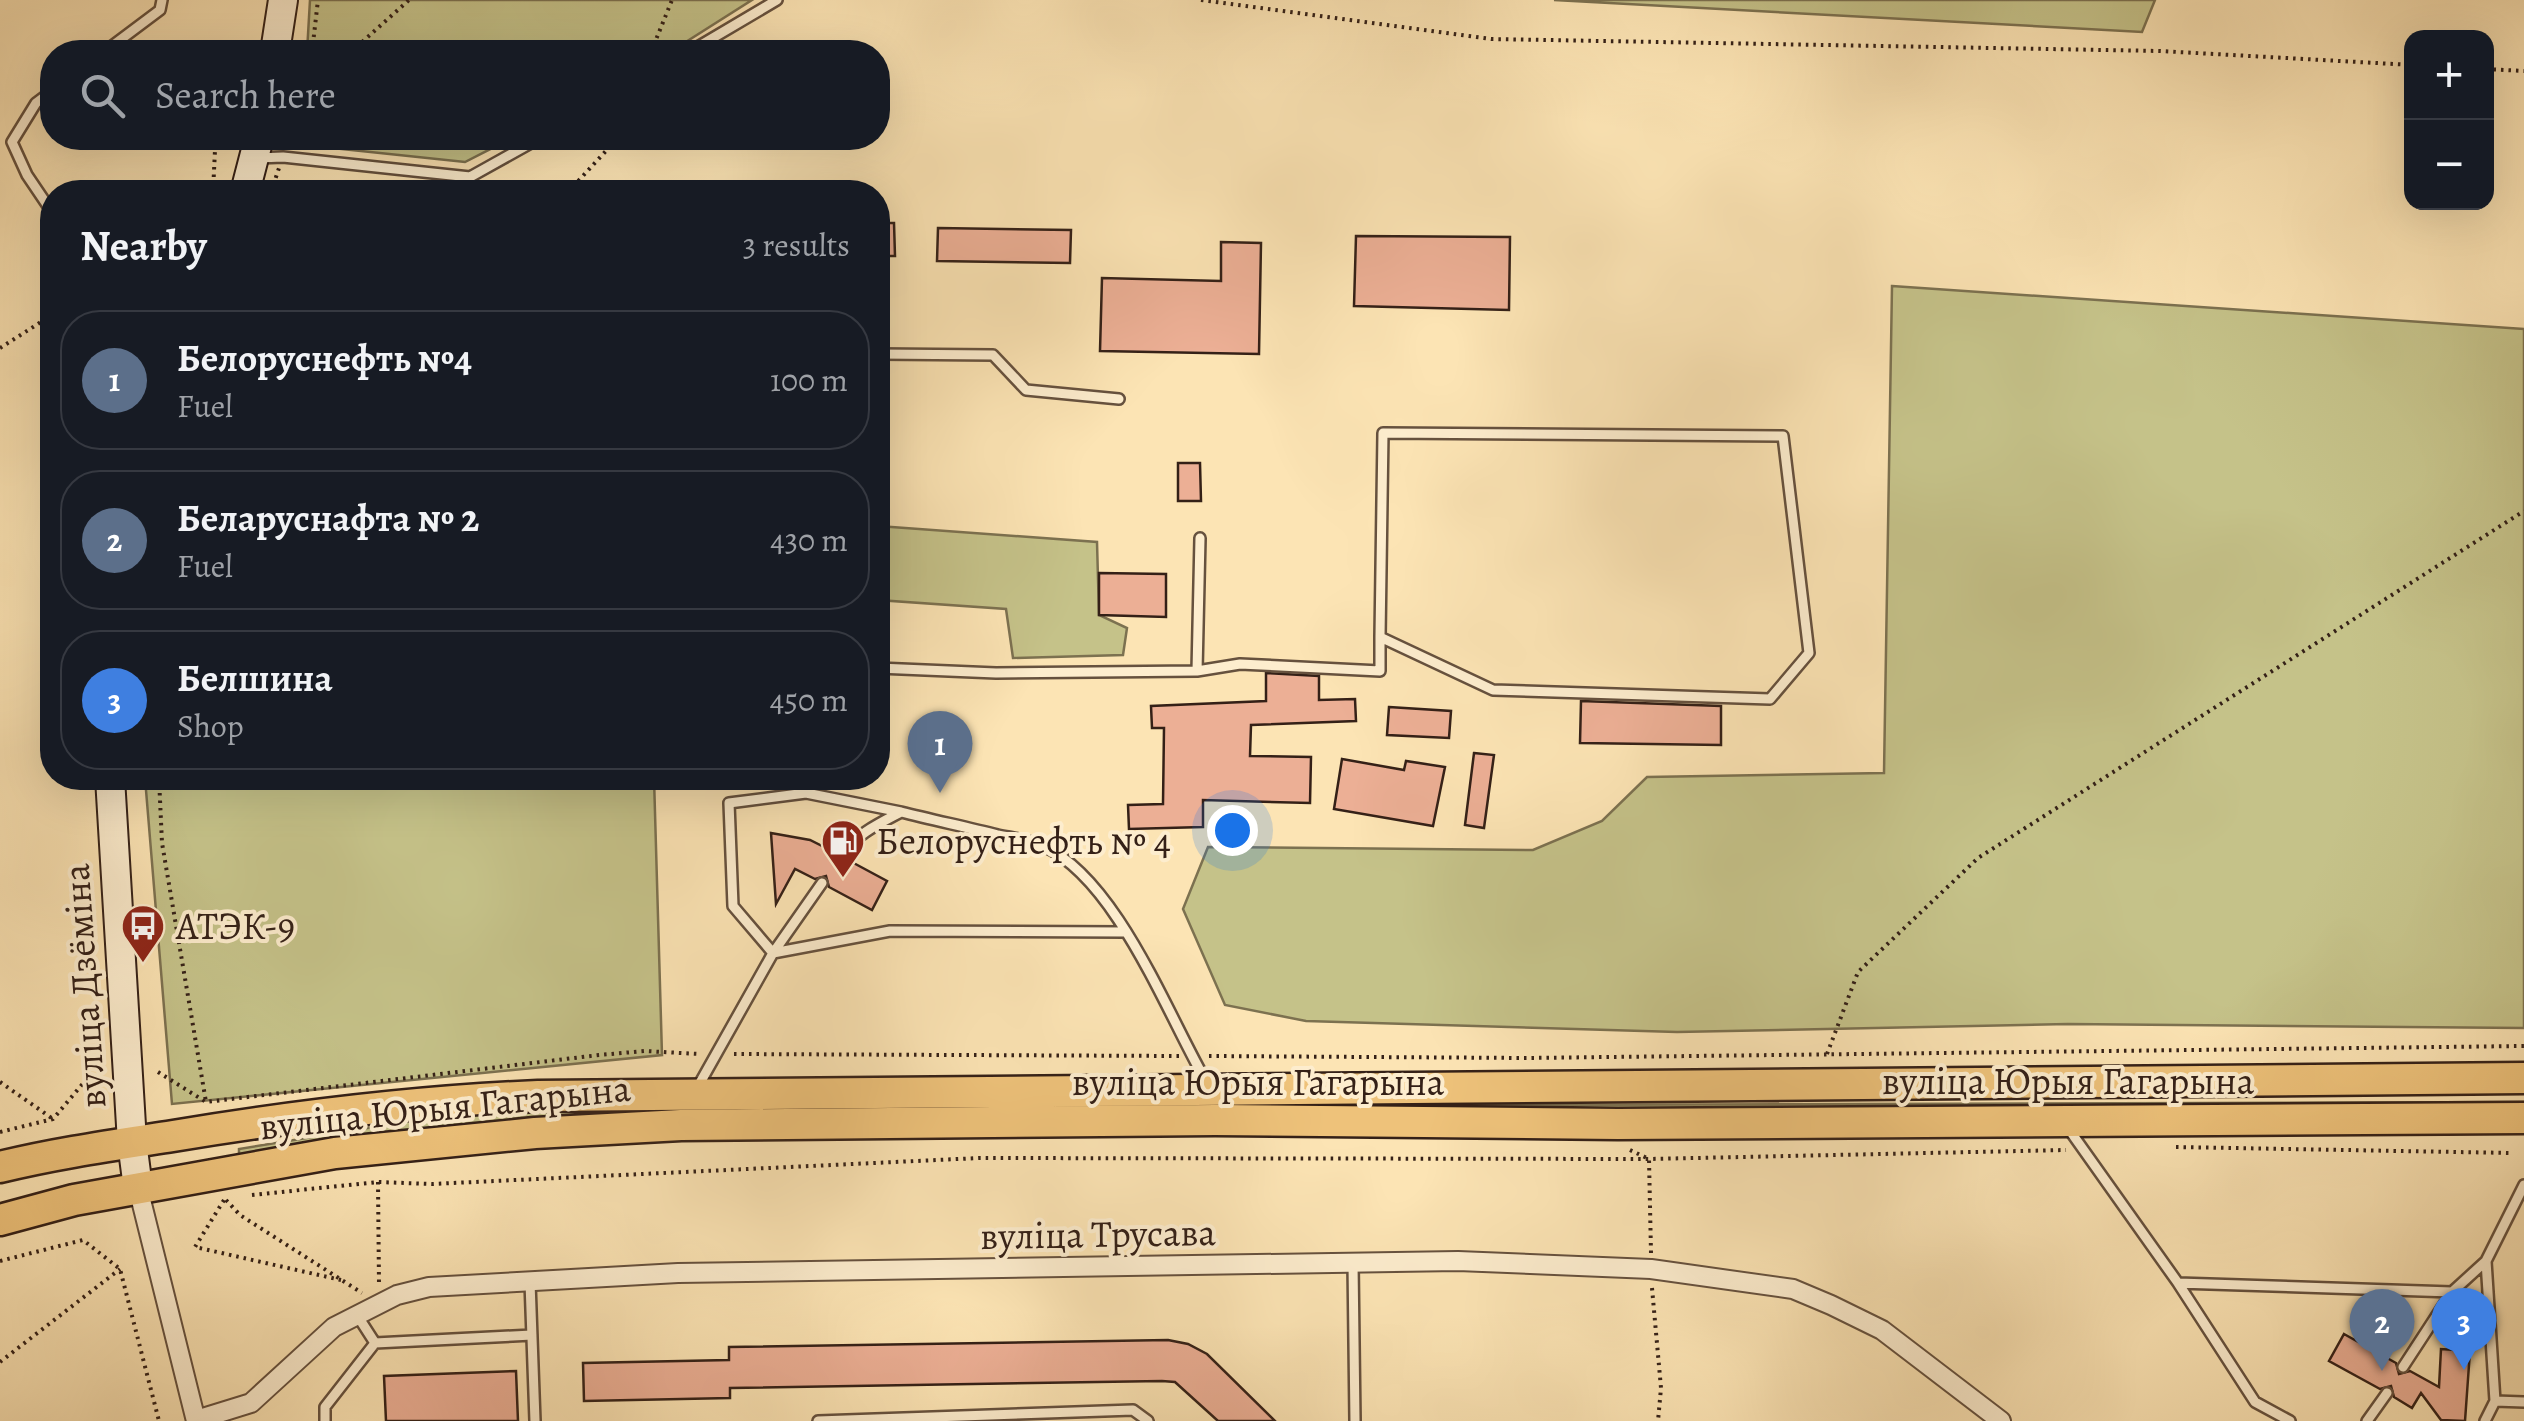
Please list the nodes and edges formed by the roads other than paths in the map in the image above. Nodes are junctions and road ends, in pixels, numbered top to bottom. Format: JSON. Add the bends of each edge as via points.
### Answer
{"nodes":[{"id":1,"x":162,"y":0,"type":"edge"},
{"id":2,"x":283,"y":0,"type":"edge"},
{"id":3,"x":777,"y":0,"type":"edge"},
{"id":4,"x":120,"y":40,"type":"edge"},
{"id":5,"x":277,"y":40,"type":"edge"},
{"id":6,"x":709,"y":40,"type":"edge"},
{"id":7,"x":40,"y":100,"type":"edge"},
{"id":8,"x":257,"y":150,"type":"edge"},
{"id":9,"x":263,"y":150,"type":"edge"},
{"id":10,"x":518,"y":150,"type":"edge"},
{"id":11,"x":249,"y":180,"type":"edge"},
{"id":12,"x":40,"y":195,"type":"edge"},
{"id":13,"x":890,"y":354,"type":"edge"},
{"id":14,"x":1119,"y":399,"type":"dead end"},
{"id":15,"x":1200,"y":538,"type":"dead end"},
{"id":16,"x":1380,"y":637,"type":"junction"},
{"id":17,"x":890,"y":669,"type":"edge"},
{"id":18,"x":1197,"y":672,"type":"junction"},
{"id":19,"x":111,"y":790,"type":"edge"},
{"id":20,"x":901,"y":812,"type":"junction"},
{"id":21,"x":841,"y":856,"type":"dead end"},
{"id":22,"x":822,"y":883,"type":"dead end"},
{"id":23,"x":1126,"y":932,"type":"junction"},
{"id":24,"x":773,"y":954,"type":"junction"},
{"id":25,"x":2524,"y":1078,"type":"edge"},
{"id":26,"x":1211,"y":1090,"type":"junction"},
{"id":27,"x":695,"y":1092,"type":"junction"},
{"id":28,"x":2524,"y":1118,"type":"edge"},
{"id":29,"x":2065,"y":1136,"type":"junction"},
{"id":30,"x":132,"y":1142,"type":"junction"},
{"id":31,"x":0,"y":1168,"type":"edge"},
{"id":32,"x":2524,"y":1185,"type":"edge"},
{"id":33,"x":138,"y":1188,"type":"junction"},
{"id":34,"x":0,"y":1220,"type":"edge"},
{"id":35,"x":2486,"y":1261,"type":"junction"},
{"id":36,"x":1353,"y":1263,"type":"junction"},
{"id":37,"x":538,"y":1278,"type":"junction"},
{"id":38,"x":2178,"y":1282,"type":"junction"},
{"id":39,"x":2452,"y":1292,"type":"junction"},
{"id":40,"x":357,"y":1315,"type":"junction"},
{"id":41,"x":532,"y":1334,"type":"junction"},
{"id":42,"x":375,"y":1344,"type":"junction"},
{"id":43,"x":2403,"y":1367,"type":"dead end"},
{"id":44,"x":2387,"y":1393,"type":"dead end"},
{"id":45,"x":2495,"y":1401,"type":"junction"},
{"id":46,"x":2524,"y":1402,"type":"edge"},
{"id":47,"x":196,"y":1421,"type":"edge"},
{"id":48,"x":326,"y":1421,"type":"edge"},
{"id":49,"x":534,"y":1421,"type":"edge"},
{"id":50,"x":818,"y":1421,"type":"edge"},
{"id":51,"x":1148,"y":1421,"type":"edge"},
{"id":52,"x":1354,"y":1421,"type":"edge"},
{"id":53,"x":2001,"y":1421,"type":"edge"},
{"id":54,"x":2290,"y":1421,"type":"edge"},
{"id":55,"x":2367,"y":1421,"type":"edge"},
{"id":56,"x":2486,"y":1421,"type":"edge"}],
"edges":[{"from":1,"to":4,"type":"lane","via":[[160,10]]},
{"from":2,"to":5,"type":"main road"},
{"from":3,"to":6,"type":"lane"},
{"from":7,"to":12,"type":"lane","via":[[12,142]]},
{"from":8,"to":11,"type":"main road"},
{"from":9,"to":10,"type":"lane","via":[[470,177]]},
{"from":13,"to":14,"type":"lane","via":[[994,355],[1026,390]]},
{"from":15,"to":18,"type":"lane"},
{"from":16,"to":16,"type":"lane","via":[[1383,433],[1783,436],[1810,654],[1770,699],[1493,690]]},
{"from":16,"to":18,"type":"lane","via":[[1380,670],[1240,664]]},
{"from":17,"to":18,"type":"lane"},
{"from":19,"to":30,"type":"main road","name":"вуліца Дзёміна"},
{"from":20,"to":21,"type":"lane","via":[[873,826]]},
{"from":20,"to":23,"type":"lane","via":[[1042,845],[1090,883]]},
{"from":20,"to":24,"type":"lane","via":[[806,793],[729,803],[733,906]]},
{"from":22,"to":24,"type":"lane"},
{"from":23,"to":24,"type":"lane","via":[[890,931]]},
{"from":23,"to":26,"type":"lane"},
{"from":24,"to":27,"type":"lane"},
{"from":25,"to":26,"type":"main road","name":"вуліца Юрыя Гагарына"},
{"from":26,"to":27,"type":"main road","name":"вуліца Юрыя Гагарына"},
{"from":27,"to":30,"type":"main road","name":"вуліца Юрыя Гагарына","via":[[440,1100]]},
{"from":28,"to":29,"type":"main road","name":"вуліца Юрыя Гагарына"},
{"from":29,"to":33,"type":"main road","name":"вуліца Юрыя Гагарына","via":[[1195,1120],[681,1126],[336,1153]]},
{"from":29,"to":38,"type":"lane"},
{"from":30,"to":31,"type":"main road","name":"вуліца Юрыя Гагарына"},
{"from":30,"to":33,"type":"main road","name":"вуліца Дзёміна"},
{"from":32,"to":35,"type":"lane"},
{"from":33,"to":34,"type":"main road","name":"вуліца Юрыя Гагарына"},
{"from":33,"to":47,"type":"street"},
{"from":35,"to":39,"type":"lane"},
{"from":35,"to":45,"type":"lane"},
{"from":36,"to":37,"type":"street","name":"вуліца Трусава"},
{"from":36,"to":52,"type":"lane"},
{"from":36,"to":53,"type":"street","name":"вуліца Трусава","via":[[1651,1269],[1793,1289],[1882,1330]]},
{"from":37,"to":40,"type":"street","name":"вуліца Трусава","via":[[429,1287]]},
{"from":37,"to":41,"type":"lane"},
{"from":38,"to":39,"type":"lane"},
{"from":38,"to":54,"type":"lane","via":[[2255,1402]]},
{"from":39,"to":43,"type":"lane"},
{"from":40,"to":42,"type":"lane"},
{"from":40,"to":47,"type":"street","name":"вуліца Трусава","via":[[334,1327],[251,1403]]},
{"from":41,"to":42,"type":"lane"},
{"from":41,"to":49,"type":"lane"},
{"from":42,"to":48,"type":"lane","via":[[325,1407]]},
{"from":44,"to":55,"type":"lane"},
{"from":45,"to":46,"type":"lane"},
{"from":45,"to":56,"type":"lane"},
{"from":50,"to":51,"type":"lane","via":[[1134,1410]]}]}
